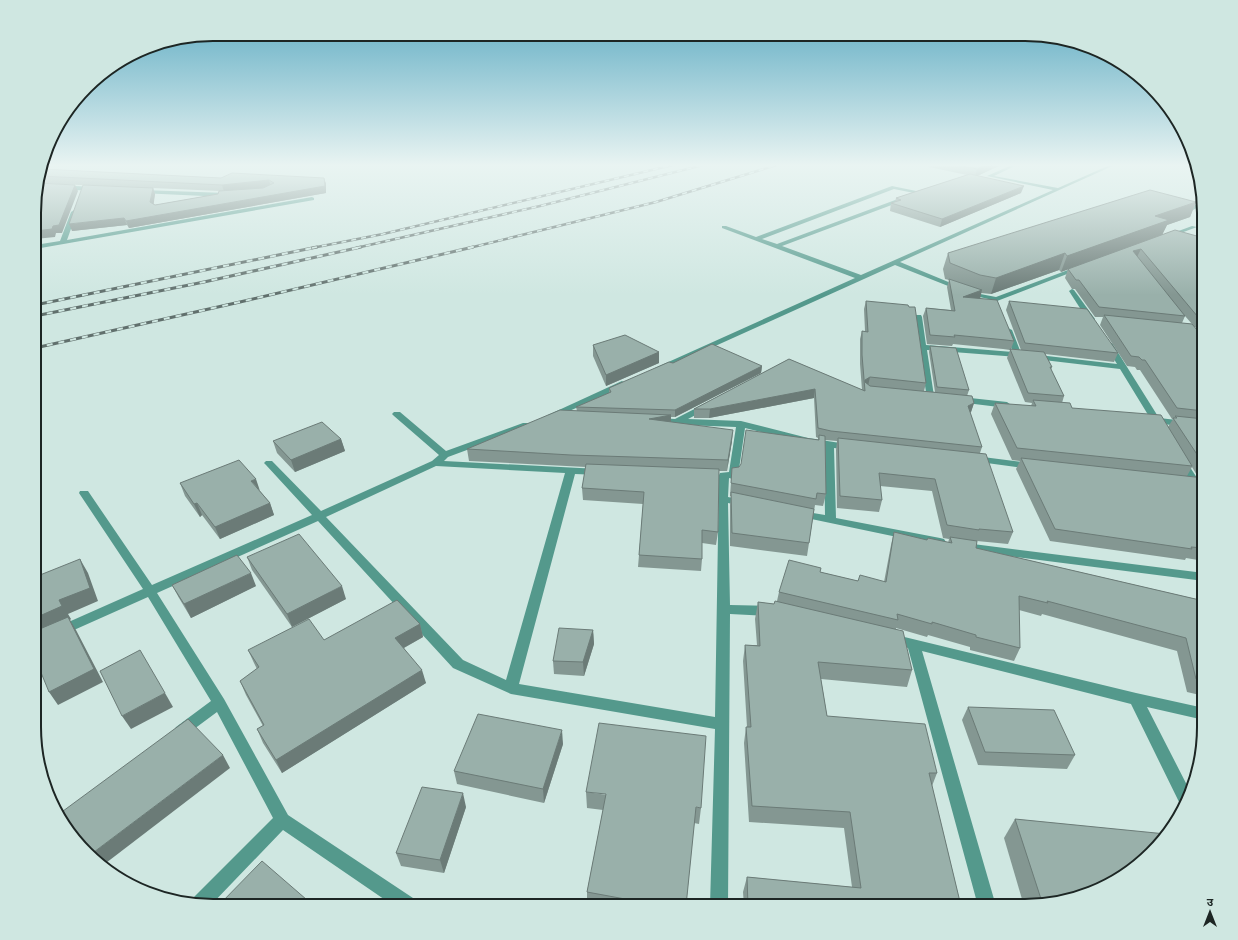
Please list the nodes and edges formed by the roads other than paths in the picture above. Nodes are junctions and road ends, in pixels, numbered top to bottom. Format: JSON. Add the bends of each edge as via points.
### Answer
{"nodes":[{"id":1,"x":76,"y":208,"type":"edge"},
{"id":2,"x":250,"y":208,"type":"edge"},
{"id":3,"x":839,"y":208,"type":"edge"},
{"id":4,"x":879,"y":208,"type":"edge"},
{"id":5,"x":1017,"y":208,"type":"edge"},
{"id":6,"x":724,"y":227,"type":"dead end"},
{"id":7,"x":1194,"y":227,"type":"dead end"},
{"id":8,"x":756,"y":239,"type":"junction"},
{"id":9,"x":1158,"y":239,"type":"edge"},
{"id":10,"x":63,"y":242,"type":"junction"},
{"id":11,"x":41,"y":246,"type":"edge"},
{"id":12,"x":778,"y":246,"type":"junction"},
{"id":13,"x":894,"y":262,"type":"junction"},
{"id":14,"x":1082,"y":267,"type":"edge"},
{"id":15,"x":859,"y":277,"type":"junction"},
{"id":16,"x":1072,"y":291,"type":"dead end"},
{"id":17,"x":918,"y":316,"type":"edge"},
{"id":18,"x":1181,"y":318,"type":"edge"},
{"id":19,"x":1005,"y":322,"type":"edge"},
{"id":20,"x":1096,"y":323,"type":"edge"},
{"id":21,"x":1176,"y":328,"type":"edge"},
{"id":22,"x":1197,"y":332,"type":"edge"},
{"id":23,"x":1193,"y":333,"type":"junction"},
{"id":24,"x":1106,"y":340,"type":"edge"},
{"id":25,"x":922,"y":347,"type":"junction"},
{"id":26,"x":1018,"y":355,"type":"junction"},
{"id":27,"x":1123,"y":367,"type":"junction"},
{"id":28,"x":651,"y":371,"type":"edge"},
{"id":29,"x":630,"y":381,"type":"edge"},
{"id":30,"x":930,"y":396,"type":"edge"},
{"id":31,"x":954,"y":399,"type":"edge"},
{"id":32,"x":716,"y":400,"type":"edge"},
{"id":33,"x":1016,"y":406,"type":"edge"},
{"id":34,"x":397,"y":414,"type":"dead end"},
{"id":35,"x":574,"y":417,"type":"edge"},
{"id":36,"x":543,"y":419,"type":"junction"},
{"id":37,"x":1141,"y":419,"type":"edge"},
{"id":38,"x":652,"y":421,"type":"edge"},
{"id":39,"x":1156,"y":421,"type":"junction"},
{"id":40,"x":676,"y":422,"type":"junction"},
{"id":41,"x":741,"y":424,"type":"junction"},
{"id":42,"x":1197,"y":425,"type":"edge"},
{"id":43,"x":1164,"y":433,"type":"edge"},
{"id":44,"x":829,"y":445,"type":"junction"},
{"id":45,"x":860,"y":448,"type":"edge"},
{"id":46,"x":1176,"y":452,"type":"edge"},
{"id":47,"x":446,"y":455,"type":"junction"},
{"id":48,"x":966,"y":458,"type":"edge"},
{"id":49,"x":269,"y":463,"type":"dead end"},
{"id":50,"x":435,"y":463,"type":"junction"},
{"id":51,"x":1038,"y":466,"type":"edge"},
{"id":52,"x":571,"y":471,"type":"junction"},
{"id":53,"x":609,"y":472,"type":"edge"},
{"id":54,"x":1197,"y":481,"type":"edge"},
{"id":55,"x":1180,"y":482,"type":"edge"},
{"id":56,"x":1197,"y":485,"type":"edge"},
{"id":57,"x":84,"y":493,"type":"dead end"},
{"id":58,"x":723,"y":499,"type":"junction"},
{"id":59,"x":753,"y":505,"type":"edge"},
{"id":60,"x":792,"y":513,"type":"edge"},
{"id":61,"x":318,"y":517,"type":"junction"},
{"id":62,"x":831,"y":520,"type":"junction"},
{"id":63,"x":948,"y":544,"type":"edge"},
{"id":64,"x":963,"y":547,"type":"edge"},
{"id":65,"x":1197,"y":575,"type":"edge"},
{"id":66,"x":150,"y":591,"type":"junction"},
{"id":67,"x":724,"y":609,"type":"junction"},
{"id":68,"x":783,"y":613,"type":"edge"},
{"id":69,"x":49,"y":636,"type":"edge"},
{"id":70,"x":883,"y":637,"type":"edge"},
{"id":71,"x":913,"y":644,"type":"junction"},
{"id":72,"x":511,"y":688,"type":"junction"},
{"id":73,"x":1136,"y":699,"type":"junction"},
{"id":74,"x":219,"y":703,"type":"junction"},
{"id":75,"x":1197,"y":712,"type":"edge"},
{"id":76,"x":721,"y":724,"type":"junction"},
{"id":77,"x":169,"y":741,"type":"edge"},
{"id":78,"x":1184,"y":794,"type":"edge"},
{"id":79,"x":282,"y":820,"type":"junction"},
{"id":80,"x":204,"y":899,"type":"edge"},
{"id":81,"x":400,"y":899,"type":"edge"},
{"id":82,"x":718,"y":899,"type":"edge"},
{"id":83,"x":985,"y":899,"type":"edge"}],
"edges":[{"from":1,"to":10,"type":"street"},
{"from":2,"to":10,"type":"street"},
{"from":3,"to":8,"type":"street"},
{"from":4,"to":12,"type":"street"},
{"from":5,"to":13,"type":"street"},
{"from":6,"to":8,"type":"street"},
{"from":7,"to":9,"type":"street"},
{"from":8,"to":12,"type":"street"},
{"from":10,"to":11,"type":"street"},
{"from":12,"to":15,"type":"street"},
{"from":13,"to":14,"type":"street","via":[[987,298],[997,298]]},
{"from":13,"to":15,"type":"street"},
{"from":15,"to":28,"type":"street"},
{"from":16,"to":20,"type":"street"},
{"from":17,"to":25,"type":"street"},
{"from":18,"to":23,"type":"street"},
{"from":19,"to":26,"type":"street"},
{"from":21,"to":23,"type":"street"},
{"from":22,"to":23,"type":"street"},
{"from":24,"to":27,"type":"street"},
{"from":25,"to":26,"type":"street"},
{"from":25,"to":30,"type":"street"},
{"from":26,"to":27,"type":"street"},
{"from":27,"to":39,"type":"street"},
{"from":29,"to":36,"type":"street"},
{"from":31,"to":33,"type":"street"},
{"from":32,"to":40,"type":"street"},
{"from":34,"to":47,"type":"street"},
{"from":35,"to":36,"type":"street"},
{"from":36,"to":47,"type":"street"},
{"from":37,"to":39,"type":"street"},
{"from":38,"to":40,"type":"street"},
{"from":39,"to":42,"type":"street"},
{"from":39,"to":43,"type":"street"},
{"from":40,"to":41,"type":"street"},
{"from":41,"to":44,"type":"street"},
{"from":41,"to":58,"type":"street","via":[[733,476],[720,475]]},
{"from":44,"to":45,"type":"street"},
{"from":44,"to":62,"type":"street"},
{"from":46,"to":54,"type":"street"},
{"from":47,"to":50,"type":"street"},
{"from":48,"to":51,"type":"street"},
{"from":49,"to":61,"type":"street"},
{"from":50,"to":52,"type":"street"},
{"from":50,"to":61,"type":"street"},
{"from":52,"to":53,"type":"street"},
{"from":52,"to":72,"type":"street"},
{"from":55,"to":56,"type":"street"},
{"from":57,"to":66,"type":"street"},
{"from":58,"to":59,"type":"street"},
{"from":58,"to":67,"type":"street"},
{"from":60,"to":62,"type":"street"},
{"from":61,"to":66,"type":"street"},
{"from":61,"to":72,"type":"street","via":[[458,664]]},
{"from":62,"to":63,"type":"street"},
{"from":64,"to":65,"type":"street"},
{"from":66,"to":69,"type":"street"},
{"from":66,"to":74,"type":"street"},
{"from":67,"to":68,"type":"street"},
{"from":67,"to":76,"type":"street"},
{"from":70,"to":71,"type":"street"},
{"from":71,"to":73,"type":"street"},
{"from":71,"to":83,"type":"street"},
{"from":72,"to":76,"type":"street"},
{"from":73,"to":75,"type":"street"},
{"from":73,"to":78,"type":"street"},
{"from":74,"to":77,"type":"street"},
{"from":74,"to":79,"type":"street"},
{"from":76,"to":82,"type":"street"},
{"from":79,"to":80,"type":"street"},
{"from":79,"to":81,"type":"street"}]}
